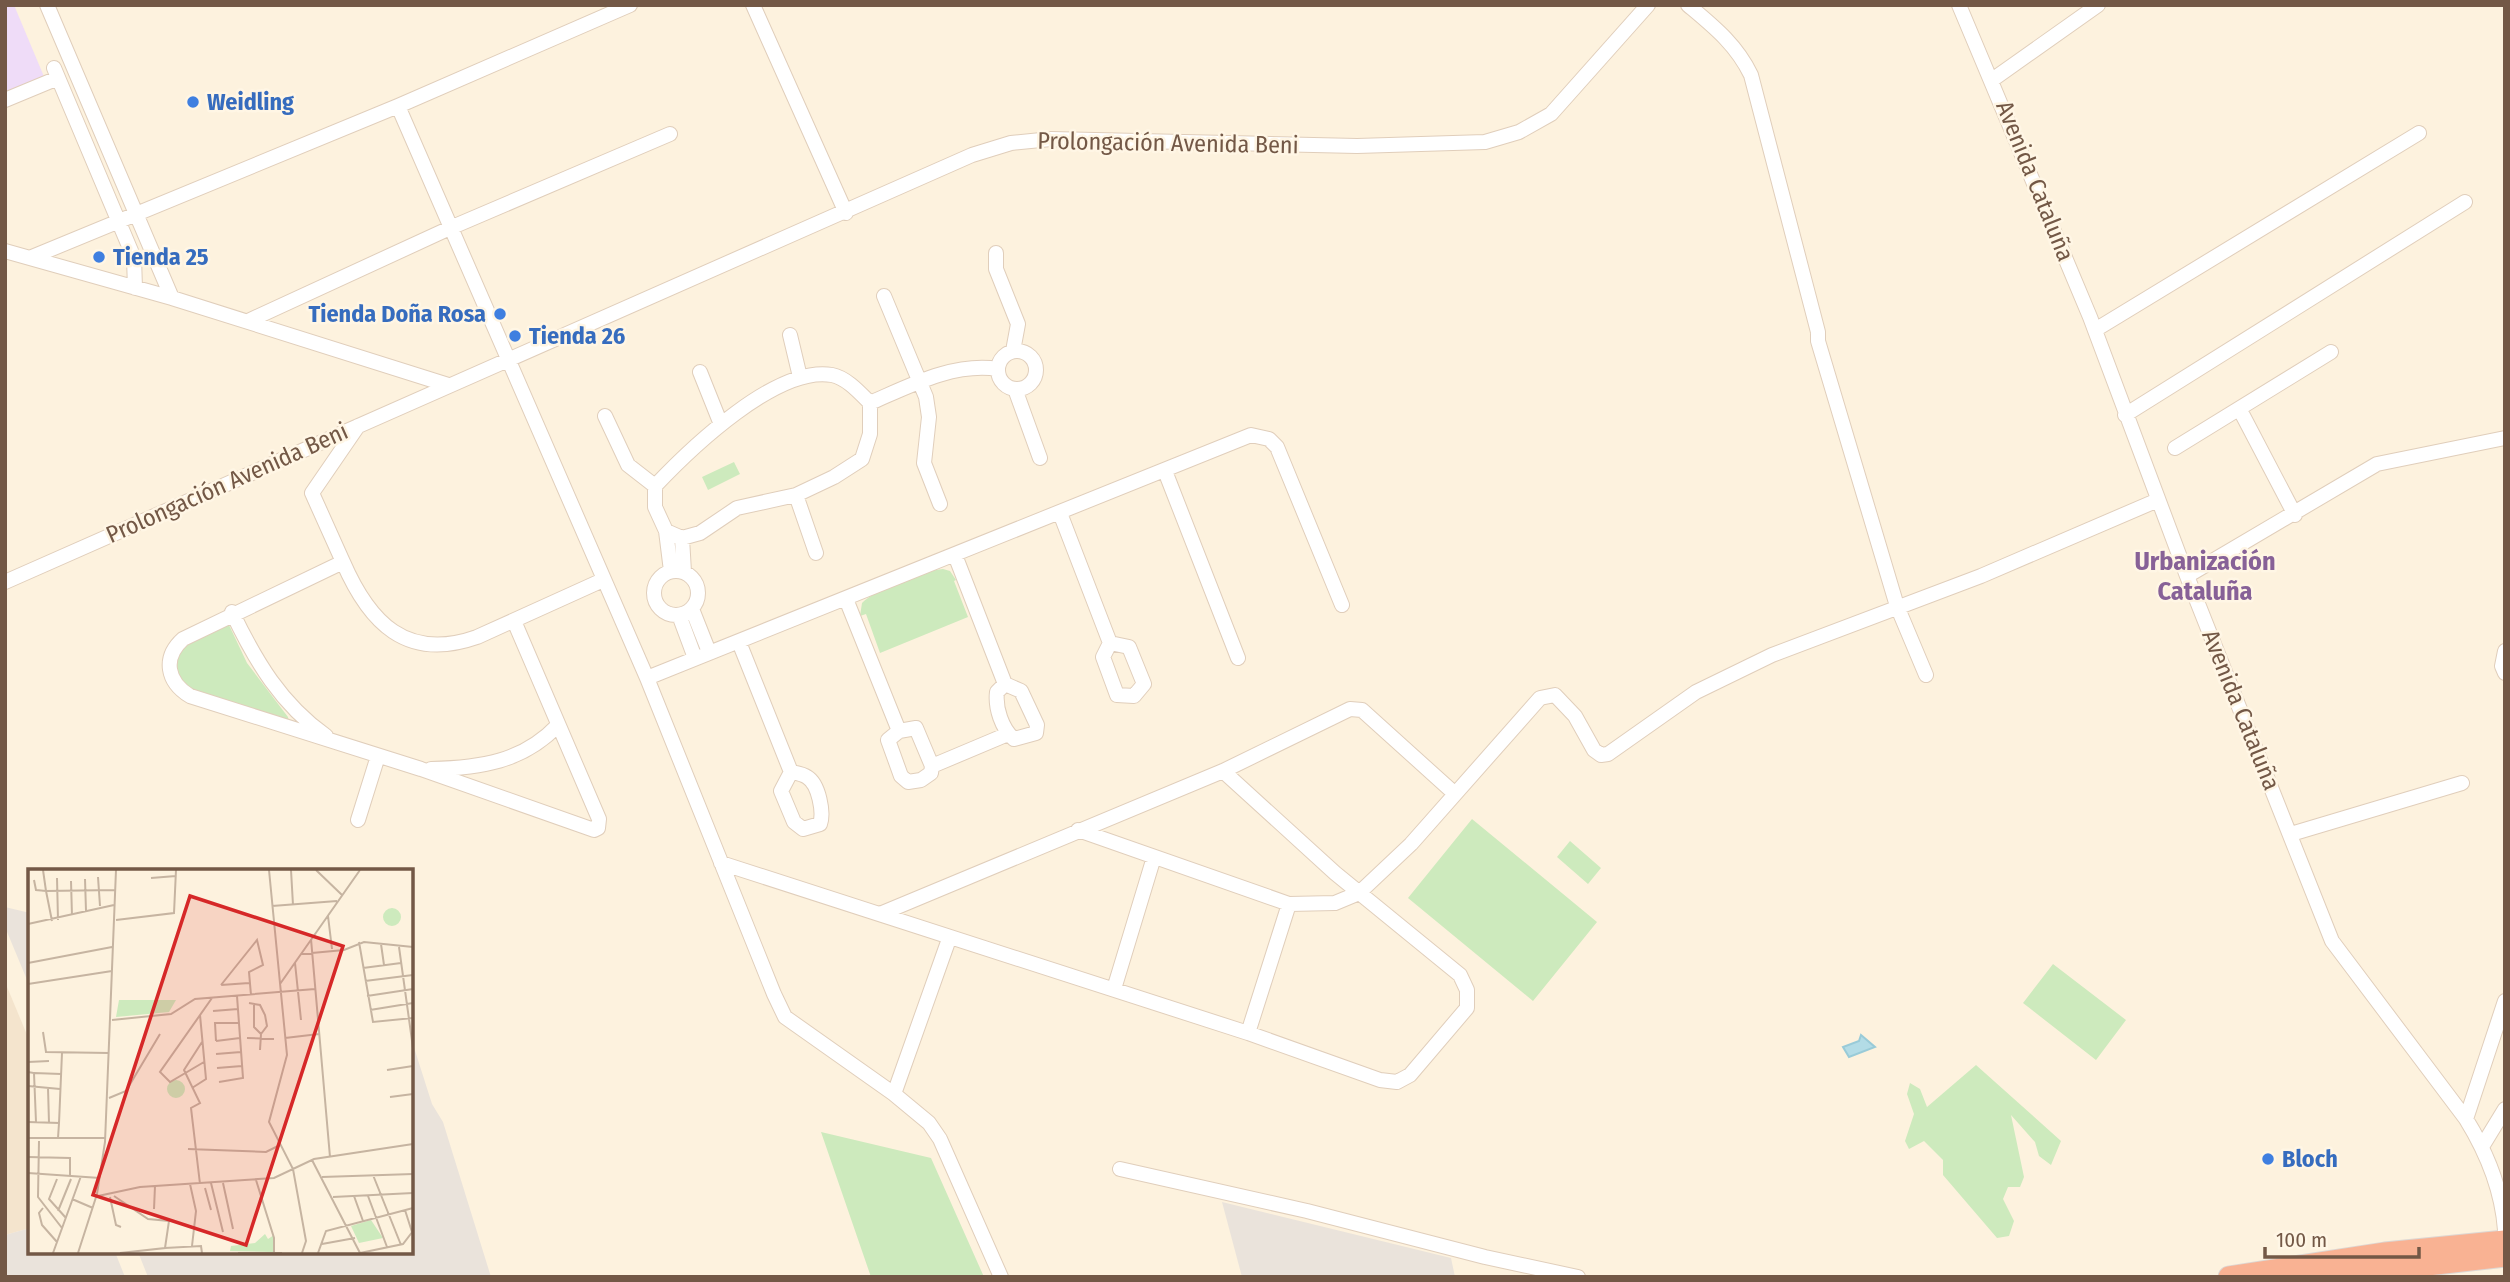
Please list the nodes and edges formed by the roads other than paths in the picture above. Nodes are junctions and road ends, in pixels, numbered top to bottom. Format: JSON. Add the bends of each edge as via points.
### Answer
{"nodes":[{"id":1,"x":47,"y":5,"type":"edge"},
{"id":2,"x":630,"y":5,"type":"edge"},
{"id":3,"x":753,"y":5,"type":"edge"},
{"id":4,"x":1648,"y":5,"type":"edge"},
{"id":5,"x":1688,"y":5,"type":"edge"},
{"id":6,"x":1959,"y":5,"type":"edge"},
{"id":7,"x":2098,"y":5,"type":"edge"},
{"id":8,"x":1992,"y":80,"type":"junction"},
{"id":9,"x":5,"y":100,"type":"edge"},
{"id":10,"x":398,"y":106,"type":"junction"},
{"id":11,"x":670,"y":134,"type":"dead end"},
{"id":12,"x":2419,"y":134,"type":"dead end"},
{"id":13,"x":2465,"y":202,"type":"dead end"},
{"id":14,"x":846,"y":213,"type":"junction"},
{"id":15,"x":138,"y":214,"type":"junction"},
{"id":16,"x":120,"y":222,"type":"junction"},
{"id":17,"x":450,"y":228,"type":"junction"},
{"id":18,"x":5,"y":251,"type":"edge"},
{"id":19,"x":996,"y":253,"type":"dead end"},
{"id":20,"x":32,"y":257,"type":"junction"},
{"id":21,"x":135,"y":288,"type":"junction"},
{"id":22,"x":884,"y":296,"type":"dead end"},
{"id":23,"x":172,"y":298,"type":"junction"},
{"id":24,"x":248,"y":321,"type":"junction"},
{"id":25,"x":2095,"y":330,"type":"junction"},
{"id":26,"x":790,"y":335,"type":"dead end"},
{"id":27,"x":1013,"y":351,"type":"junction"},
{"id":28,"x":2331,"y":352,"type":"dead end"},
{"id":29,"x":509,"y":359,"type":"junction"},
{"id":30,"x":998,"y":369,"type":"junction"},
{"id":31,"x":700,"y":372,"type":"dead end"},
{"id":32,"x":800,"y":377,"type":"junction"},
{"id":33,"x":919,"y":382,"type":"junction"},
{"id":34,"x":448,"y":384,"type":"junction"},
{"id":35,"x":1015,"y":389,"type":"junction"},
{"id":36,"x":870,"y":403,"type":"junction"},
{"id":37,"x":2240,"y":410,"type":"junction"},
{"id":38,"x":2125,"y":415,"type":"junction"},
{"id":39,"x":605,"y":416,"type":"dead end"},
{"id":40,"x":720,"y":422,"type":"junction"},
{"id":41,"x":360,"y":424,"type":"junction"},
{"id":42,"x":2505,"y":438,"type":"edge"},
{"id":43,"x":2175,"y":448,"type":"dead end"},
{"id":44,"x":1040,"y":458,"type":"dead end"},
{"id":45,"x":1165,"y":471,"type":"junction"},
{"id":46,"x":655,"y":486,"type":"junction"},
{"id":47,"x":796,"y":495,"type":"junction"},
{"id":48,"x":2158,"y":499,"type":"junction"},
{"id":49,"x":940,"y":503,"type":"dead end"},
{"id":50,"x":1060,"y":513,"type":"junction"},
{"id":51,"x":2295,"y":515,"type":"junction"},
{"id":52,"x":666,"y":531,"type":"junction"},
{"id":53,"x":682,"y":538,"type":"junction"},
{"id":54,"x":816,"y":553,"type":"dead end"},
{"id":55,"x":955,"y":555,"type":"junction"},
{"id":56,"x":343,"y":562,"type":"junction"},
{"id":57,"x":678,"y":571,"type":"junction"},
{"id":58,"x":2187,"y":576,"type":"junction"},
{"id":59,"x":603,"y":580,"type":"junction"},
{"id":60,"x":5,"y":582,"type":"edge"},
{"id":61,"x":846,"y":599,"type":"junction"},
{"id":62,"x":1342,"y":605,"type":"dead end"},
{"id":63,"x":1897,"y":606,"type":"junction"},
{"id":64,"x":232,"y":612,"type":"junction"},
{"id":65,"x":685,"y":612,"type":"junction"},
{"id":66,"x":514,"y":621,"type":"junction"},
{"id":67,"x":739,"y":642,"type":"junction"},
{"id":68,"x":1110,"y":643,"type":"dead end"},
{"id":69,"x":2505,"y":651,"type":"edge"},
{"id":70,"x":709,"y":652,"type":"junction"},
{"id":71,"x":695,"y":658,"type":"junction"},
{"id":72,"x":1238,"y":658,"type":"dead end"},
{"id":73,"x":2505,"y":673,"type":"edge"},
{"id":74,"x":1926,"y":675,"type":"dead end"},
{"id":75,"x":647,"y":678,"type":"junction"},
{"id":76,"x":1005,"y":684,"type":"junction"},
{"id":77,"x":558,"y":726,"type":"junction"},
{"id":78,"x":899,"y":731,"type":"junction"},
{"id":79,"x":1008,"y":734,"type":"junction"},
{"id":80,"x":336,"y":743,"type":"junction"},
{"id":81,"x":378,"y":756,"type":"junction"},
{"id":82,"x":932,"y":766,"type":"junction"},
{"id":83,"x":421,"y":769,"type":"junction"},
{"id":84,"x":1223,"y":771,"type":"junction"},
{"id":85,"x":791,"y":772,"type":"dead end"},
{"id":86,"x":2462,"y":783,"type":"dead end"},
{"id":87,"x":1454,"y":793,"type":"junction"},
{"id":88,"x":358,"y":820,"type":"dead end"},
{"id":89,"x":1078,"y":830,"type":"junction"},
{"id":90,"x":2291,"y":834,"type":"junction"},
{"id":91,"x":1154,"y":857,"type":"junction"},
{"id":92,"x":721,"y":863,"type":"junction"},
{"id":93,"x":1359,"y":893,"type":"junction"},
{"id":94,"x":1289,"y":904,"type":"junction"},
{"id":95,"x":880,"y":914,"type":"junction"},
{"id":96,"x":949,"y":939,"type":"junction"},
{"id":97,"x":1114,"y":989,"type":"junction"},
{"id":98,"x":2505,"y":1001,"type":"edge"},
{"id":99,"x":1248,"y":1033,"type":"junction"},
{"id":100,"x":894,"y":1094,"type":"junction"},
{"id":101,"x":2505,"y":1109,"type":"edge"},
{"id":102,"x":2466,"y":1119,"type":"junction"},
{"id":103,"x":2483,"y":1145,"type":"junction"},
{"id":104,"x":1120,"y":1169,"type":"dead end"},
{"id":105,"x":2505,"y":1230,"type":"edge"},
{"id":106,"x":2505,"y":1241,"type":"edge"},
{"id":107,"x":2505,"y":1256,"type":"edge"},
{"id":108,"x":2363,"y":1274,"type":"edge"},
{"id":109,"x":1001,"y":1277,"type":"edge"},
{"id":110,"x":1578,"y":1277,"type":"edge"},
{"id":111,"x":2229,"y":1277,"type":"edge"},
{"id":112,"x":2325,"y":1277,"type":"edge"}],
"edges":[{"from":1,"to":15,"type":"street"},
{"from":2,"to":10,"type":"street"},
{"from":3,"to":14,"type":"street"},
{"from":4,"to":14,"type":"street","name":"Prolongación Avenida Beni","via":[[1551,114],[1519,132],[1485,142],[1357,146],[1051,139],[1011,143],[972,155]]},
{"from":5,"to":63,"type":"street","via":[[1726,36],[1751,75],[1818,341]]},
{"from":6,"to":8,"type":"street","name":"Avenida Cataluña"},
{"from":7,"to":8,"type":"street"},
{"from":8,"to":25,"type":"street","name":"Avenida Cataluña"},
{"from":9,"to":16,"type":"street","via":[[56,73]]},
{"from":10,"to":15,"type":"street"},
{"from":10,"to":17,"type":"street"},
{"from":11,"to":17,"type":"street"},
{"from":12,"to":25,"type":"street"},
{"from":13,"to":38,"type":"street"},
{"from":14,"to":29,"type":"street","name":"Prolongación Avenida Beni"},
{"from":15,"to":16,"type":"street"},
{"from":15,"to":23,"type":"street"},
{"from":16,"to":20,"type":"street"},
{"from":16,"to":21,"type":"street","via":[[134,258]]},
{"from":17,"to":24,"type":"street"},
{"from":17,"to":29,"type":"street"},
{"from":18,"to":20,"type":"street"},
{"from":19,"to":27,"type":"street","via":[[996,270],[1018,324]]},
{"from":20,"to":21,"type":"street"},
{"from":21,"to":23,"type":"street"},
{"from":22,"to":33,"type":"street"},
{"from":23,"to":24,"type":"street"},
{"from":24,"to":34,"type":"street"},
{"from":25,"to":38,"type":"street","name":"Avenida Cataluña"},
{"from":26,"to":32,"type":"street"},
{"from":27,"to":30,"type":"street","via":[[1002,358]]},
{"from":27,"to":35,"type":"street","via":[[1031,357],[1036,369],[1028,386]]},
{"from":28,"to":37,"type":"street"},
{"from":29,"to":34,"type":"street","name":"Prolongación Avenida Beni"},
{"from":29,"to":59,"type":"street"},
{"from":30,"to":33,"type":"street","via":[[954,372]]},
{"from":30,"to":35,"type":"street","via":[[1001,380]]},
{"from":31,"to":40,"type":"street"},
{"from":32,"to":36,"type":"street","via":[[832,375],[849,383]]},
{"from":32,"to":40,"type":"street"},
{"from":33,"to":36,"type":"street"},
{"from":33,"to":49,"type":"street","via":[[929,417],[924,463]]},
{"from":34,"to":41,"type":"street","name":"Prolongación Avenida Beni"},
{"from":35,"to":44,"type":"street"},
{"from":36,"to":47,"type":"street","via":[[870,434],[862,459]]},
{"from":37,"to":43,"type":"street"},
{"from":37,"to":51,"type":"street"},
{"from":38,"to":48,"type":"street","name":"Avenida Cataluña"},
{"from":39,"to":46,"type":"street","via":[[628,466]]},
{"from":40,"to":46,"type":"street"},
{"from":41,"to":56,"type":"street","via":[[313,493]]},
{"from":41,"to":60,"type":"street","name":"Prolongación Avenida Beni"},
{"from":42,"to":51,"type":"street","via":[[2377,464]]},
{"from":45,"to":50,"type":"street"},
{"from":45,"to":62,"type":"street","via":[[1251,435],[1269,439],[1277,447]]},
{"from":45,"to":72,"type":"street"},
{"from":46,"to":52,"type":"street","via":[[654,507]]},
{"from":47,"to":53,"type":"street","via":[[737,508],[700,533]]},
{"from":47,"to":54,"type":"street"},
{"from":48,"to":58,"type":"street","name":"Avenida Cataluña"},
{"from":48,"to":63,"type":"street","via":[[1981,576]]},
{"from":50,"to":55,"type":"street"},
{"from":50,"to":68,"type":"street"},
{"from":51,"to":58,"type":"street"},
{"from":52,"to":53,"type":"street"},
{"from":52,"to":57,"type":"street"},
{"from":53,"to":57,"type":"street"},
{"from":55,"to":61,"type":"street"},
{"from":55,"to":76,"type":"street"},
{"from":56,"to":64,"type":"street"},
{"from":56,"to":66,"type":"street","via":[[373,616],[401,637],[448,645]]},
{"from":57,"to":65,"type":"street","via":[[696,581],[698,589],[696,603]]},
{"from":57,"to":65,"type":"street","via":[[664,574],[655,586],[655,600],[664,612]]},
{"from":58,"to":90,"type":"street","name":"Avenida Cataluña"},
{"from":59,"to":66,"type":"street"},
{"from":59,"to":75,"type":"street"},
{"from":61,"to":67,"type":"street"},
{"from":61,"to":78,"type":"street"},
{"from":63,"to":74,"type":"street"},
{"from":63,"to":87,"type":"street","via":[[1772,655],[1696,692],[1608,754],[1594,750],[1575,716],[1555,695],[1547,695]]},
{"from":64,"to":80,"type":"street","via":[[275,689],[301,717]]},
{"from":64,"to":80,"type":"street","via":[[177,644],[169,664],[176,686],[190,696]]},
{"from":65,"to":70,"type":"street"},
{"from":65,"to":71,"type":"street"},
{"from":66,"to":77,"type":"street"},
{"from":67,"to":70,"type":"street"},
{"from":67,"to":85,"type":"street"},
{"from":69,"to":73,"type":"street"},
{"from":70,"to":71,"type":"street"},
{"from":71,"to":75,"type":"street"},
{"from":75,"to":92,"type":"street"},
{"from":76,"to":79,"type":"street","via":[[997,692],[996,704]]},
{"from":76,"to":79,"type":"street","via":[[1021,691],[1037,725],[1036,733],[1026,738],[1014,739]]},
{"from":77,"to":83,"type":"street","via":[[531,748],[499,762]]},
{"from":77,"to":83,"type":"street","via":[[599,819],[594,830]]},
{"from":78,"to":82,"type":"street","via":[[916,728]]},
{"from":78,"to":82,"type":"street","via":[[888,740],[901,776],[908,782],[921,780],[931,773]]},
{"from":79,"to":82,"type":"street"},
{"from":80,"to":81,"type":"street"},
{"from":81,"to":83,"type":"street"},
{"from":81,"to":88,"type":"street"},
{"from":84,"to":87,"type":"street","via":[[1341,713],[1362,710]]},
{"from":84,"to":89,"type":"street"},
{"from":84,"to":93,"type":"street"},
{"from":86,"to":90,"type":"street"},
{"from":87,"to":93,"type":"street","via":[[1411,844]]},
{"from":89,"to":91,"type":"street"},
{"from":89,"to":95,"type":"street"},
{"from":90,"to":102,"type":"street","name":"Avenida Cataluña","via":[[2332,941]]},
{"from":91,"to":94,"type":"street"},
{"from":91,"to":97,"type":"street"},
{"from":92,"to":95,"type":"street"},
{"from":92,"to":100,"type":"street","via":[[785,1017]]},
{"from":93,"to":94,"type":"street","via":[[1335,903]]},
{"from":93,"to":99,"type":"street","via":[[1460,975],[1467,1007],[1410,1075],[1396,1082]]},
{"from":94,"to":99,"type":"street"},
{"from":95,"to":96,"type":"street"},
{"from":96,"to":97,"type":"street"},
{"from":96,"to":100,"type":"street"},
{"from":97,"to":99,"type":"street"},
{"from":98,"to":102,"type":"street"},
{"from":100,"to":109,"type":"street","via":[[929,1122],[940,1139]]},
{"from":101,"to":103,"type":"street"},
{"from":102,"to":103,"type":"street","name":"Avenida Cataluña"},
{"from":103,"to":105,"type":"street","name":"Avenida Cataluña","via":[[2496,1181]]},
{"from":104,"to":110,"type":"street"},
{"from":106,"to":111,"type":"highway","via":[[2385,1253]]},
{"from":107,"to":108,"type":"highway"},
{"from":108,"to":112,"type":"highway"}]}
